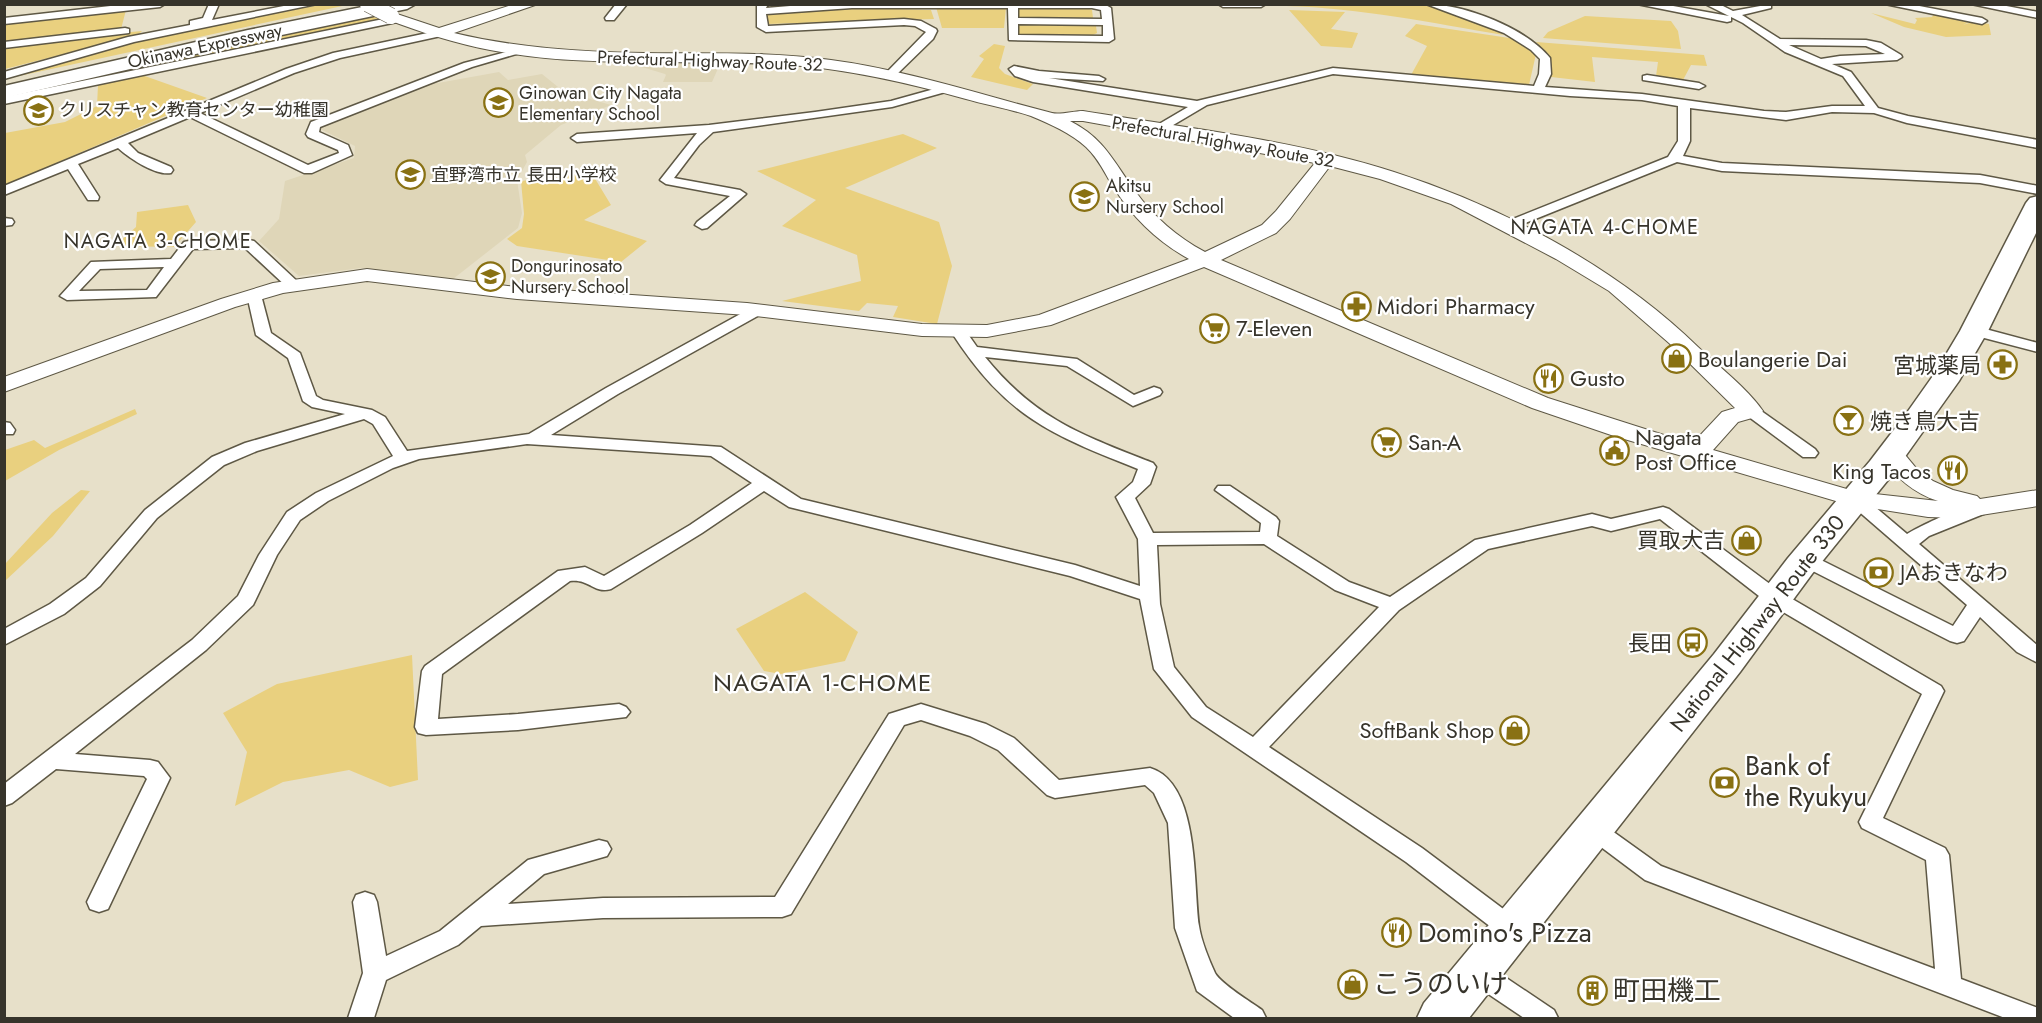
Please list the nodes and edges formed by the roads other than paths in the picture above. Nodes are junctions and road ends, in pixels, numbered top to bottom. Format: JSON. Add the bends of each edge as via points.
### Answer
{"nodes":[{"id":1,"x":160,"y":4,"type":"edge"},
{"id":2,"x":214,"y":4,"type":"edge"},
{"id":3,"x":312,"y":4,"type":"edge"},
{"id":4,"x":369,"y":4,"type":"edge"},
{"id":5,"x":531,"y":4,"type":"edge"},
{"id":6,"x":622,"y":4,"type":"edge"},
{"id":7,"x":1223,"y":4,"type":"edge"},
{"id":8,"x":1261,"y":4,"type":"edge"},
{"id":9,"x":1431,"y":4,"type":"edge"},
{"id":10,"x":1642,"y":4,"type":"edge"},
{"id":11,"x":1710,"y":4,"type":"edge"},
{"id":12,"x":1976,"y":4,"type":"edge"},
{"id":13,"x":920,"y":5,"type":"edge"},
{"id":14,"x":1013,"y":5,"type":"edge"},
{"id":15,"x":1897,"y":5,"type":"edge"},
{"id":16,"x":1767,"y":6,"type":"edge"},
{"id":17,"x":762,"y":8,"type":"edge"},
{"id":18,"x":398,"y":13,"type":"edge"},
{"id":19,"x":1734,"y":14,"type":"junction"},
{"id":20,"x":2037,"y":15,"type":"edge"},
{"id":21,"x":610,"y":18,"type":"dead end"},
{"id":22,"x":4,"y":21,"type":"edge"},
{"id":23,"x":1012,"y":21,"type":"junction"},
{"id":24,"x":1982,"y":21,"type":"dead end"},
{"id":25,"x":1108,"y":22,"type":"junction"},
{"id":26,"x":1745,"y":26,"type":"junction"},
{"id":27,"x":1707,"y":27,"type":"dead end"},
{"id":28,"x":173,"y":29,"type":"junction"},
{"id":29,"x":1731,"y":29,"type":"dead end"},
{"id":30,"x":437,"y":34,"type":"junction"},
{"id":31,"x":1779,"y":42,"type":"junction"},
{"id":32,"x":4,"y":45,"type":"edge"},
{"id":33,"x":525,"y":50,"type":"junction"},
{"id":34,"x":1818,"y":63,"type":"junction"},
{"id":35,"x":1650,"y":65,"type":"dead end"},
{"id":36,"x":4,"y":75,"type":"edge"},
{"id":37,"x":890,"y":75,"type":"junction"},
{"id":38,"x":1647,"y":78,"type":"junction"},
{"id":39,"x":1099,"y":79,"type":"dead end"},
{"id":40,"x":4,"y":83,"type":"edge"},
{"id":41,"x":1699,"y":86,"type":"dead end"},
{"id":42,"x":945,"y":89,"type":"junction"},
{"id":43,"x":1539,"y":89,"type":"junction"},
{"id":44,"x":4,"y":92,"type":"edge"},
{"id":45,"x":1642,"y":97,"type":"junction"},
{"id":46,"x":4,"y":101,"type":"edge"},
{"id":47,"x":1684,"y":103,"type":"junction"},
{"id":48,"x":1198,"y":105,"type":"junction"},
{"id":49,"x":1874,"y":110,"type":"junction"},
{"id":50,"x":190,"y":113,"type":"junction"},
{"id":51,"x":1053,"y":119,"type":"junction"},
{"id":52,"x":708,"y":129,"type":"junction"},
{"id":53,"x":1158,"y":130,"type":"junction"},
{"id":54,"x":577,"y":138,"type":"dead end"},
{"id":55,"x":119,"y":142,"type":"junction"},
{"id":56,"x":2037,"y":144,"type":"edge"},
{"id":57,"x":1675,"y":158,"type":"junction"},
{"id":58,"x":1326,"y":159,"type":"junction"},
{"id":59,"x":71,"y":162,"type":"junction"},
{"id":60,"x":167,"y":170,"type":"dead end"},
{"id":61,"x":2037,"y":190,"type":"edge"},
{"id":62,"x":4,"y":191,"type":"edge"},
{"id":63,"x":93,"y":197,"type":"dead end"},
{"id":64,"x":2037,"y":203,"type":"edge"},
{"id":65,"x":702,"y":225,"type":"dead end"},
{"id":66,"x":1508,"y":226,"type":"junction"},
{"id":67,"x":1203,"y":259,"type":"junction"},
{"id":68,"x":175,"y":263,"type":"junction"},
{"id":69,"x":293,"y":285,"type":"junction"},
{"id":70,"x":254,"y":295,"type":"junction"},
{"id":71,"x":758,"y":310,"type":"junction"},
{"id":72,"x":1974,"y":331,"type":"junction"},
{"id":73,"x":960,"y":333,"type":"junction"},
{"id":74,"x":2037,"y":348,"type":"edge"},
{"id":75,"x":972,"y":351,"type":"junction"},
{"id":76,"x":4,"y":385,"type":"edge"},
{"id":77,"x":1154,"y":392,"type":"dead end"},
{"id":78,"x":1752,"y":411,"type":"junction"},
{"id":79,"x":366,"y":413,"type":"junction"},
{"id":80,"x":533,"y":439,"type":"junction"},
{"id":81,"x":1697,"y":453,"type":"junction"},
{"id":82,"x":1809,"y":453,"type":"dead end"},
{"id":83,"x":1892,"y":455,"type":"junction"},
{"id":84,"x":403,"y":459,"type":"junction"},
{"id":85,"x":764,"y":483,"type":"junction"},
{"id":86,"x":1224,"y":490,"type":"dead end"},
{"id":87,"x":2037,"y":498,"type":"edge"},
{"id":88,"x":1855,"y":499,"type":"junction"},
{"id":89,"x":2008,"y":501,"type":"junction"},
{"id":90,"x":1980,"y":509,"type":"junction"},
{"id":91,"x":1268,"y":538,"type":"junction"},
{"id":92,"x":1147,"y":539,"type":"junction"},
{"id":93,"x":1907,"y":543,"type":"junction"},
{"id":94,"x":1806,"y":560,"type":"junction"},
{"id":95,"x":1150,"y":596,"type":"junction"},
{"id":96,"x":1775,"y":598,"type":"junction"},
{"id":97,"x":1978,"y":604,"type":"junction"},
{"id":98,"x":1392,"y":605,"type":"junction"},
{"id":99,"x":4,"y":638,"type":"edge"},
{"id":100,"x":2037,"y":656,"type":"edge"},
{"id":101,"x":619,"y":712,"type":"dead end"},
{"id":102,"x":1254,"y":749,"type":"junction"},
{"id":103,"x":51,"y":760,"type":"junction"},
{"id":104,"x":4,"y":797,"type":"edge"},
{"id":105,"x":1593,"y":830,"type":"junction"},
{"id":106,"x":598,"y":849,"type":"dead end"},
{"id":107,"x":99,"y":902,"type":"dead end"},
{"id":108,"x":365,"y":902,"type":"dead end"},
{"id":109,"x":476,"y":916,"type":"junction"},
{"id":110,"x":1513,"y":930,"type":"junction"},
{"id":111,"x":376,"y":973,"type":"junction"},
{"id":112,"x":1478,"y":973,"type":"junction"},
{"id":113,"x":1949,"y":986,"type":"junction"},
{"id":114,"x":361,"y":1018,"type":"edge"},
{"id":115,"x":1253,"y":1018,"type":"edge"},
{"id":116,"x":1441,"y":1018,"type":"edge"},
{"id":117,"x":1545,"y":1018,"type":"edge"},
{"id":118,"x":2034,"y":1018,"type":"edge"}],
"edges":[{"from":1,"to":22,"type":"street"},
{"from":2,"to":28,"type":"street","via":[[207,20]]},
{"from":3,"to":28,"type":"street"},
{"from":4,"to":18,"type":"main road","name":"Prefectural Highway Route 32","bridge":true},
{"from":4,"to":40,"type":"highway","name":"Okinawa Expressway"},
{"from":5,"to":30,"type":"main road"},
{"from":6,"to":21,"type":"street"},
{"from":7,"to":8,"type":"street"},
{"from":9,"to":43,"type":"street","via":[[1490,24],[1533,45],[1545,58],[1545,74]]},
{"from":10,"to":26,"type":"street"},
{"from":11,"to":19,"type":"street"},
{"from":12,"to":20,"type":"street"},
{"from":13,"to":14,"type":"street"},
{"from":13,"to":17,"type":"street"},
{"from":14,"to":23,"type":"street"},
{"from":14,"to":25,"type":"street","via":[[1092,5],[1106,8]]},
{"from":15,"to":24,"type":"street"},
{"from":16,"to":19,"type":"street"},
{"from":17,"to":37,"type":"street","via":[[762,27],[766,29],[904,22],[917,23],[932,31]]},
{"from":18,"to":30,"type":"main road","name":"Prefectural Highway Route 32"},
{"from":18,"to":44,"type":"highway","name":"Okinawa Expressway","via":[[237,39]]},
{"from":18,"to":46,"type":"street"},
{"from":19,"to":26,"type":"street"},
{"from":23,"to":25,"type":"street"},
{"from":23,"to":25,"type":"street","via":[[1012,38],[1109,39]]},
{"from":26,"to":31,"type":"street","via":[[1767,33]]},
{"from":27,"to":29,"type":"street"},
{"from":28,"to":32,"type":"street"},
{"from":28,"to":36,"type":"street"},
{"from":30,"to":33,"type":"main road","name":"Prefectural Highway Route 32"},
{"from":30,"to":50,"type":"street","via":[[337,55]]},
{"from":31,"to":34,"type":"street","via":[[1789,51]]},
{"from":31,"to":34,"type":"street","via":[[1866,43],[1897,57],[1840,58]]},
{"from":33,"to":37,"type":"main road","name":"Prefectural Highway Route 32","via":[[634,59],[803,62]]},
{"from":33,"to":50,"type":"street","via":[[468,65],[315,125],[312,134],[344,148],[346,155],[308,170]]},
{"from":34,"to":49,"type":"street","via":[[1847,74]]},
{"from":35,"to":38,"type":"street"},
{"from":37,"to":42,"type":"main road","name":"Prefectural Highway Route 32"},
{"from":38,"to":41,"type":"street"},
{"from":38,"to":45,"type":"street"},
{"from":39,"to":48,"type":"street","via":[[1014,69],[1034,79]]},
{"from":42,"to":51,"type":"main road","name":"Prefectural Highway Route 32"},
{"from":42,"to":52,"type":"street","via":[[892,104]]},
{"from":43,"to":45,"type":"street"},
{"from":43,"to":48,"type":"street","via":[[1333,71]]},
{"from":45,"to":47,"type":"street"},
{"from":47,"to":49,"type":"street","via":[[1786,116],[1832,108]]},
{"from":47,"to":57,"type":"street","via":[[1686,136],[1683,150]]},
{"from":48,"to":53,"type":"street"},
{"from":49,"to":56,"type":"street"},
{"from":50,"to":55,"type":"street"},
{"from":51,"to":53,"type":"main road","name":"Prefectural Highway Route 32","via":[[1083,116]]},
{"from":51,"to":67,"type":"main road","name":"Prefectural Highway Route 32","via":[[1089,140],[1157,228]]},
{"from":52,"to":54,"type":"street"},
{"from":52,"to":65,"type":"street","via":[[666,180],[740,194]]},
{"from":53,"to":58,"type":"main road","name":"Prefectural Highway Route 32","via":[[1234,140]]},
{"from":55,"to":59,"type":"street"},
{"from":55,"to":60,"type":"street","via":[[134,156]]},
{"from":57,"to":61,"type":"street","via":[[1722,167],[1980,179]]},
{"from":57,"to":66,"type":"street"},
{"from":58,"to":66,"type":"main road","name":"Prefectural Highway Route 32","via":[[1440,192]]},
{"from":58,"to":67,"type":"main road","via":[[1269,229]]},
{"from":59,"to":62,"type":"street"},
{"from":59,"to":63,"type":"street"},
{"from":64,"to":72,"type":"highway","name":"National Highway Route 330"},
{"from":66,"to":78,"type":"main road","name":"Prefectural Highway Route 32","via":[[1616,287],[1643,307]]},
{"from":67,"to":73,"type":"main road","via":[[1044,321]]},
{"from":67,"to":81,"type":"main road","name":"Prefectural Highway Route 32","via":[[1504,390]]},
{"from":68,"to":68,"type":"street","via":[[151,294],[67,296],[96,265]]},
{"from":68,"to":69,"type":"street","via":[[189,245],[249,244]]},
{"from":69,"to":70,"type":"main road"},
{"from":69,"to":71,"type":"main road","via":[[368,275],[517,293]]},
{"from":70,"to":76,"type":"main road"},
{"from":70,"to":79,"type":"street","via":[[264,335],[295,356],[309,398],[318,404]]},
{"from":71,"to":73,"type":"main road"},
{"from":71,"to":80,"type":"street"},
{"from":72,"to":74,"type":"street"},
{"from":72,"to":83,"type":"highway","name":"National Highway Route 330","via":[[1949,375]]},
{"from":73,"to":75,"type":"street"},
{"from":75,"to":77,"type":"street","via":[[1071,362],[1133,401]]},
{"from":75,"to":92,"type":"street","via":[[1026,409],[1147,467],[1141,484],[1125,497]]},
{"from":78,"to":81,"type":"main road","via":[[1730,417]]},
{"from":78,"to":82,"type":"street"},
{"from":79,"to":84,"type":"street","via":[[379,421]]},
{"from":79,"to":99,"type":"street","via":[[251,447],[218,461],[151,514],[93,582],[57,609]]},
{"from":80,"to":84,"type":"street"},
{"from":80,"to":85,"type":"street","via":[[715,451]]},
{"from":81,"to":88,"type":"main road","name":"Prefectural Highway Route 32"},
{"from":83,"to":88,"type":"highway","name":"National Highway Route 330"},
{"from":83,"to":89,"type":"main road","via":[[1907,476],[1930,490],[1974,502]]},
{"from":84,"to":103,"type":"street","via":[[322,497],[293,516],[267,555],[246,600],[199,645]]},
{"from":85,"to":95,"type":"street","via":[[795,503],[1075,571]]},
{"from":85,"to":101,"type":"street","via":[[696,530],[604,585],[585,573],[565,575],[432,671],[426,727]]},
{"from":86,"to":91,"type":"street","via":[[1270,521]]},
{"from":87,"to":89,"type":"main road"},
{"from":88,"to":90,"type":"main road","name":"Prefectural Highway Route 32","via":[[1943,510]]},
{"from":88,"to":93,"type":"street"},
{"from":88,"to":94,"type":"highway","name":"National Highway Route 330"},
{"from":89,"to":90,"type":"main road","name":"Prefectural Highway Route 32"},
{"from":90,"to":93,"type":"street","via":[[1923,532]]},
{"from":91,"to":92,"type":"street"},
{"from":91,"to":98,"type":"street","via":[[1342,586]]},
{"from":92,"to":95,"type":"street"},
{"from":93,"to":97,"type":"street"},
{"from":94,"to":96,"type":"highway","name":"National Highway Route 330"},
{"from":94,"to":97,"type":"street","via":[[1957,636]]},
{"from":95,"to":102,"type":"street","via":[[1164,669],[1199,712]]},
{"from":96,"to":98,"type":"street","via":[[1663,513],[1611,525],[1592,520],[1482,544]]},
{"from":96,"to":105,"type":"highway","name":"National Highway Route 330"},
{"from":96,"to":113,"type":"street","via":[[1934,691],[1870,822],[1937,855]]},
{"from":97,"to":100,"type":"street"},
{"from":98,"to":102,"type":"street"},
{"from":102,"to":110,"type":"street","via":[[1414,855]]},
{"from":103,"to":104,"type":"street"},
{"from":103,"to":107,"type":"street","via":[[150,768],[159,778]]},
{"from":105,"to":110,"type":"highway","name":"National Highway Route 330"},
{"from":105,"to":113,"type":"street","via":[[1653,873]]},
{"from":106,"to":109,"type":"street","via":[[536,867]]},
{"from":108,"to":111,"type":"street"},
{"from":109,"to":111,"type":"street","via":[[449,938]]},
{"from":109,"to":115,"type":"street","via":[[603,908],[782,907],[897,719],[921,712],[978,730],[1006,744],[1055,789],[1150,776],[1163,788],[1179,823],[1187,928],[1206,983]]},
{"from":110,"to":112,"type":"highway","name":"National Highway Route 330"},
{"from":111,"to":114,"type":"street"},
{"from":112,"to":116,"type":"highway","name":"National Highway Route 330"},
{"from":112,"to":117,"type":"street"},
{"from":113,"to":118,"type":"street"}]}
